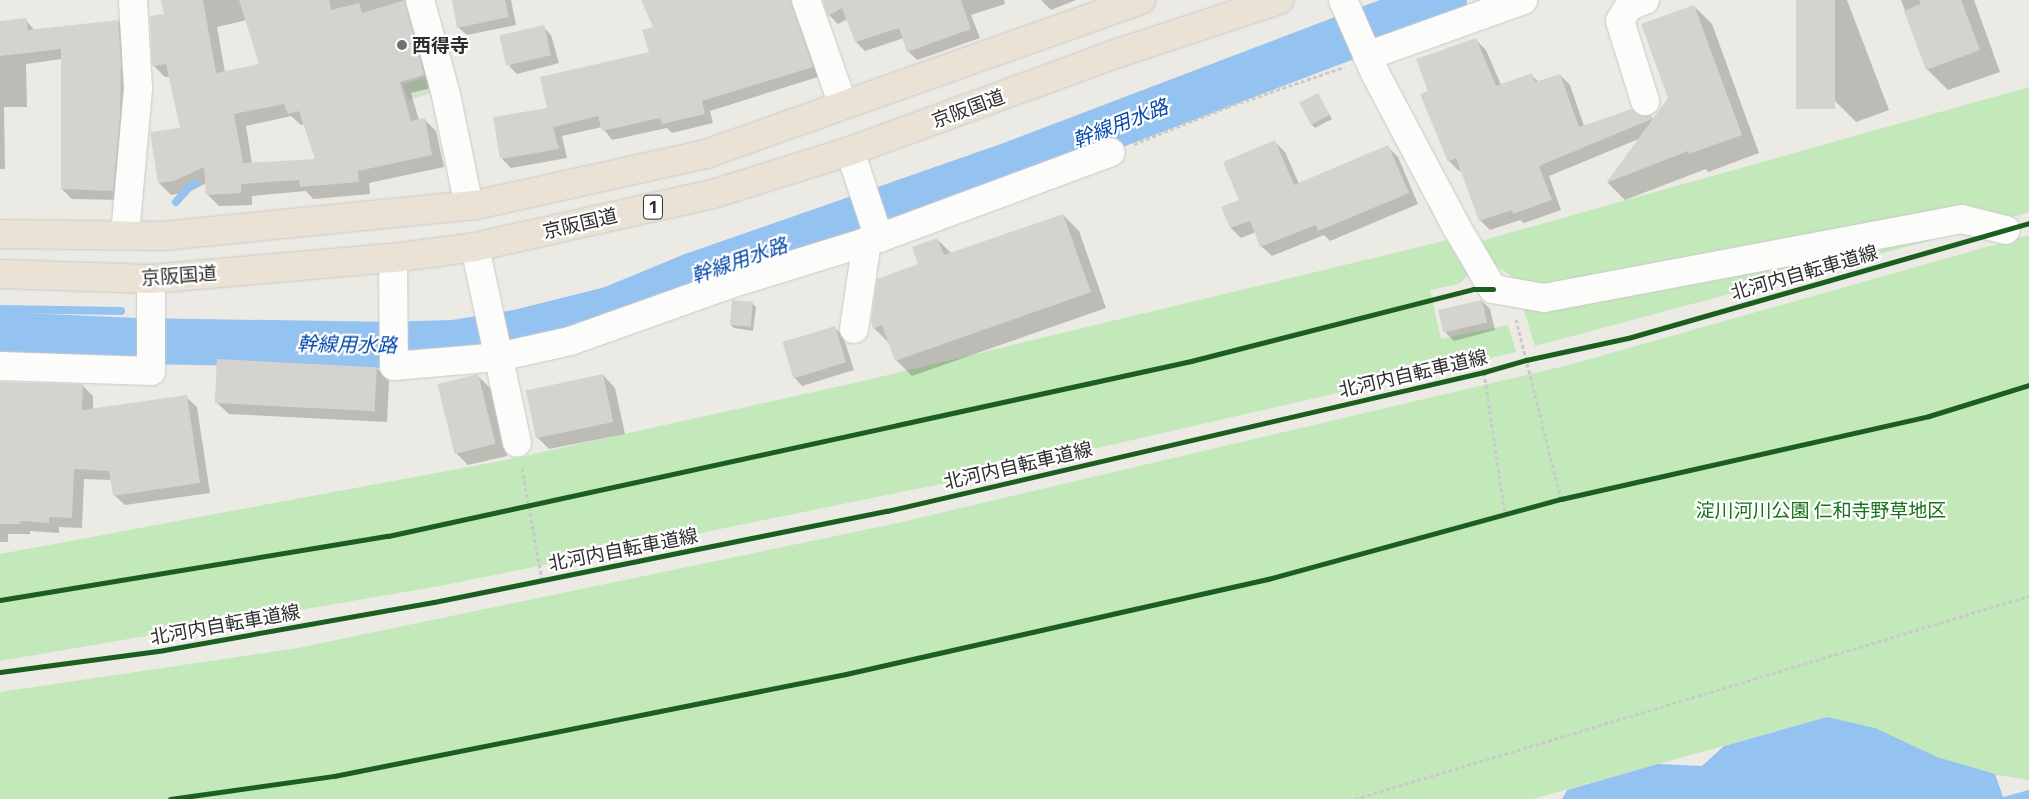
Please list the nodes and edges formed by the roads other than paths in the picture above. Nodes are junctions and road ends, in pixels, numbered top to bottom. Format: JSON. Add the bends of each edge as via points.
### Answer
{"nodes":[{"id":1,"x":133,"y":0,"type":"edge"},
{"id":2,"x":420,"y":0,"type":"edge"},
{"id":3,"x":806,"y":0,"type":"edge"},
{"id":4,"x":1142,"y":0,"type":"edge"},
{"id":5,"x":1279,"y":0,"type":"edge"},
{"id":6,"x":1523,"y":0,"type":"edge"},
{"id":7,"x":1645,"y":0,"type":"edge"},
{"id":8,"x":1346,"y":7,"type":"edge"},
{"id":9,"x":1366,"y":52,"type":"junction"},
{"id":10,"x":1645,"y":102,"type":"dead end"},
{"id":11,"x":844,"y":105,"type":"junction"},
{"id":12,"x":850,"y":151,"type":"junction"},
{"id":13,"x":1111,"y":152,"type":"road end"},
{"id":14,"x":469,"y":206,"type":"junction"},
{"id":15,"x":2006,"y":230,"type":"dead end"},
{"id":16,"x":0,"y":234,"type":"edge"},
{"id":17,"x":125,"y":235,"type":"junction"},
{"id":18,"x":873,"y":240,"type":"junction"},
{"id":19,"x":475,"y":247,"type":"junction"},
{"id":20,"x":393,"y":258,"type":"junction"},
{"id":21,"x":0,"y":274,"type":"edge"},
{"id":22,"x":151,"y":278,"type":"junction"},
{"id":23,"x":854,"y":329,"type":"dead end"},
{"id":24,"x":498,"y":357,"type":"junction"},
{"id":25,"x":0,"y":366,"type":"edge"},
{"id":26,"x":517,"y":443,"type":"road end"}],
"edges":[{"from":1,"to":17,"type":"street","via":[[138,88]]},
{"from":2,"to":14,"type":"street","via":[[446,95]]},
{"from":3,"to":11,"type":"street"},
{"from":4,"to":11,"type":"highway","number":"1"},
{"from":5,"to":12,"type":"highway","name":"京阪国道","number":"1","via":[[1112,55]]},
{"from":6,"to":9,"type":"street"},
{"from":7,"to":10,"type":"street","via":[[1629,6],[1620,21]]},
{"from":8,"to":9,"type":"street"},
{"from":9,"to":15,"type":"street","via":[[1457,228],[1493,289],[1544,298],[1962,220]]},
{"from":11,"to":14,"type":"highway","number":"1","via":[[706,154]]},
{"from":12,"to":18,"type":"street"},
{"from":12,"to":19,"type":"highway","name":"京阪国道","number":"1","via":[[713,194]]},
{"from":13,"to":18,"type":"street"},
{"from":14,"to":17,"type":"highway","number":"1","via":[[163,236]]},
{"from":16,"to":17,"type":"highway","number":"1"},
{"from":18,"to":23,"type":"street"},
{"from":18,"to":24,"type":"street","via":[[727,285],[570,341]]},
{"from":19,"to":20,"type":"highway","name":"京阪国道","number":"1"},
{"from":19,"to":24,"type":"street"},
{"from":20,"to":22,"type":"highway","name":"京阪国道","number":"1"},
{"from":20,"to":24,"type":"street","via":[[394,366]]},
{"from":21,"to":22,"type":"highway","name":"京阪国道","number":"1"},
{"from":22,"to":25,"type":"street","via":[[151,371]]},
{"from":24,"to":26,"type":"street"}]}
